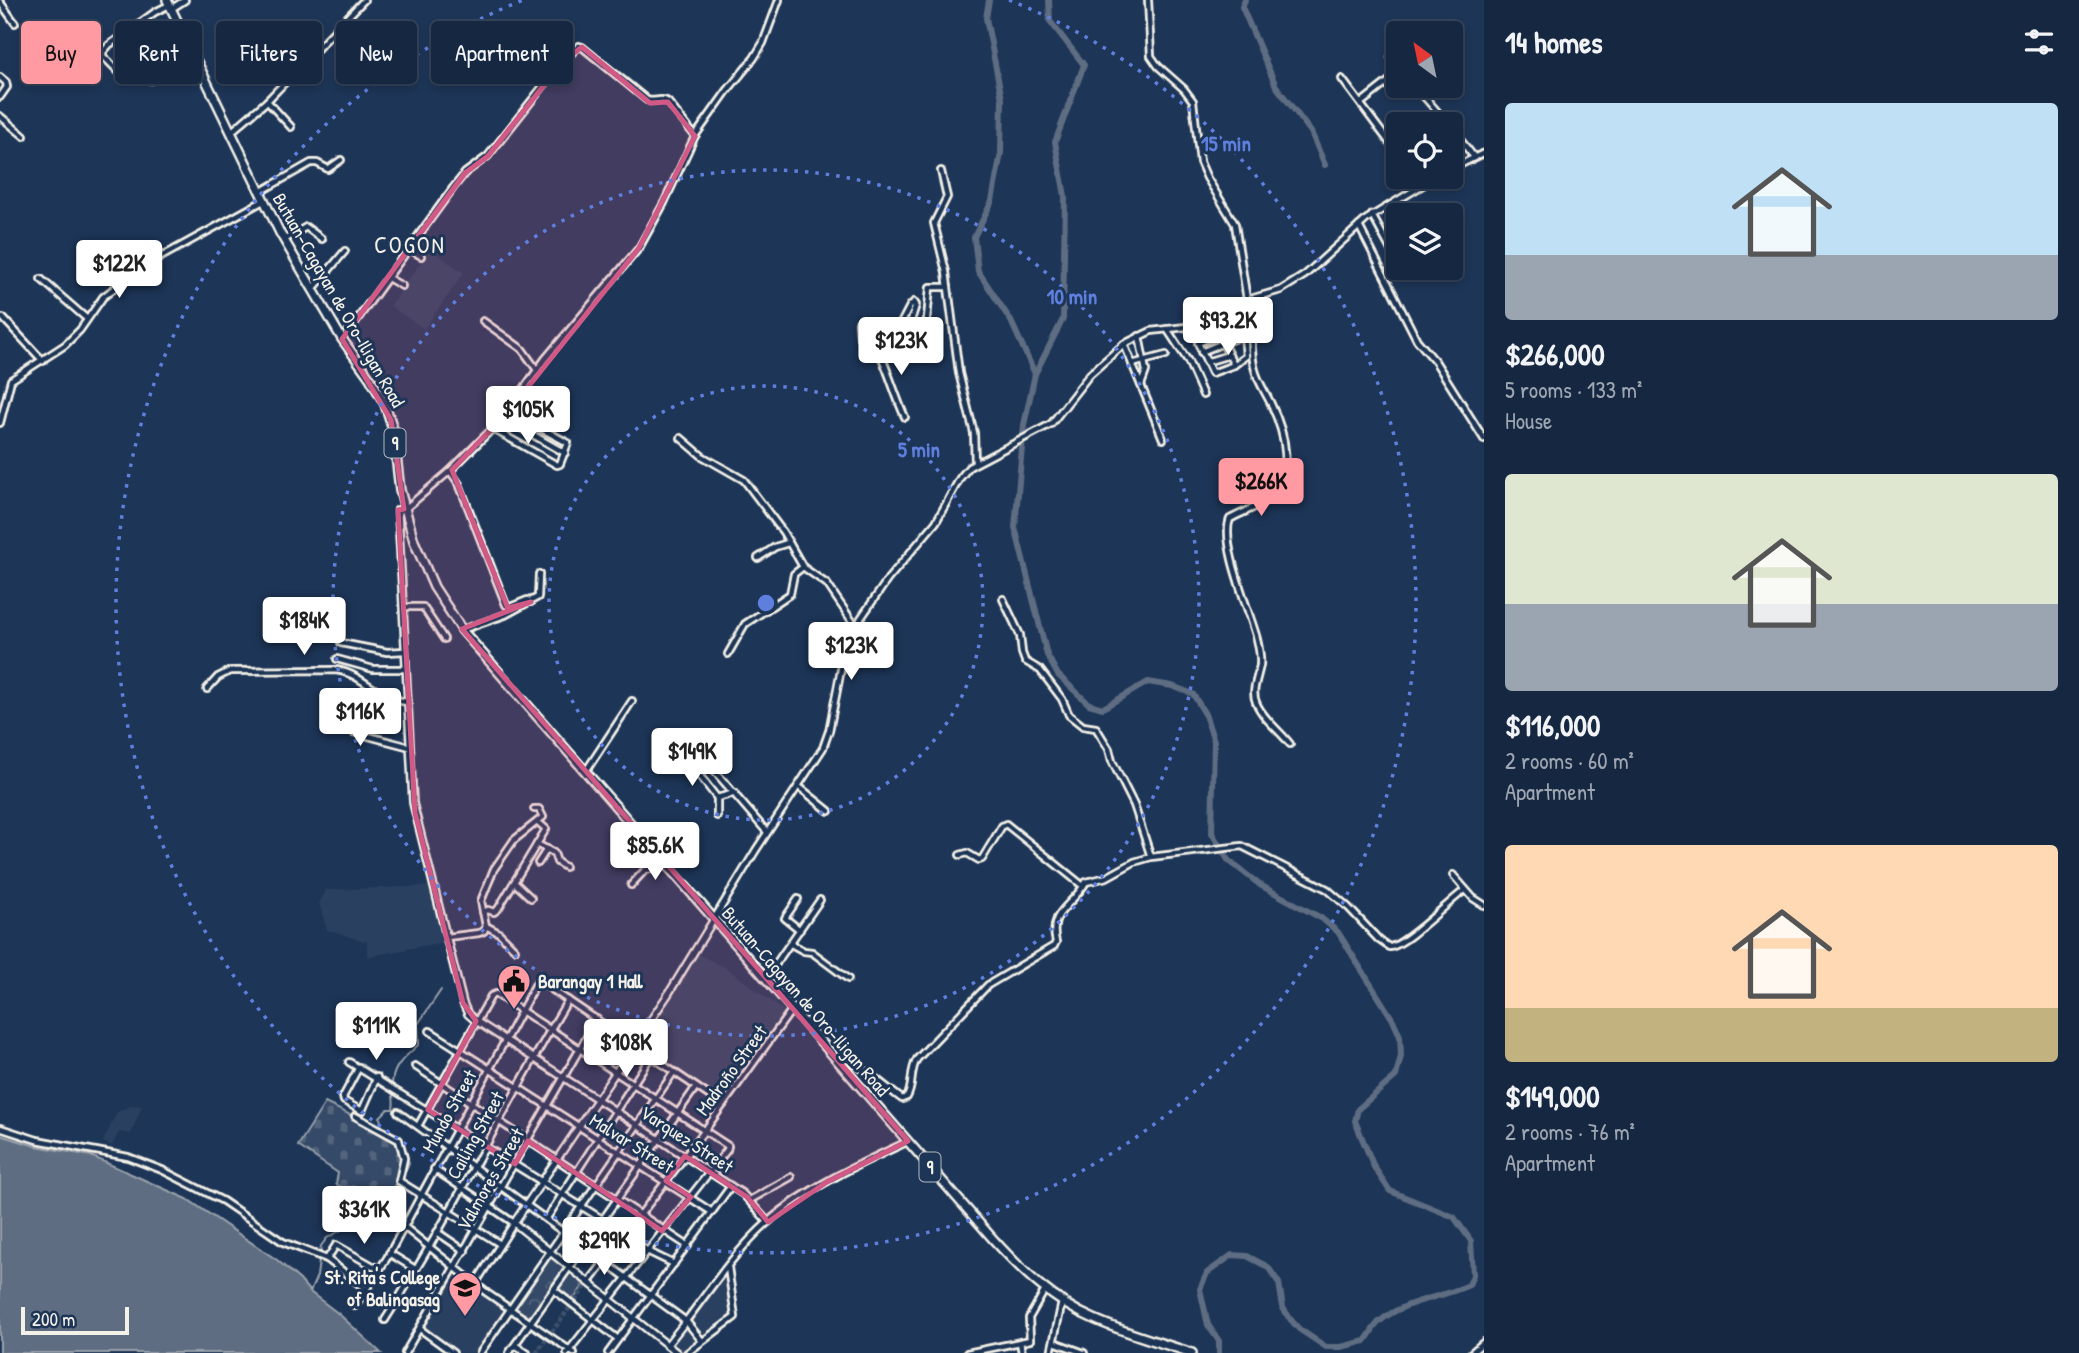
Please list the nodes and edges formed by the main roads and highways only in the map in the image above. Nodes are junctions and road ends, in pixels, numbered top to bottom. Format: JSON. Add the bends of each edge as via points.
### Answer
{"nodes":[{"id":1,"x":169,"y":5,"type":"edge"},
{"id":2,"x":404,"y":509,"type":"junction"},
{"id":3,"x":714,"y":919,"type":"junction"},
{"id":4,"x":597,"y":1098,"type":"junction"},
{"id":5,"x":686,"y":1321,"type":"road end"},
{"id":6,"x":667,"y":1345,"type":"junction"},
{"id":7,"x":675,"y":1352,"type":"edge"},
{"id":8,"x":1192,"y":1353,"type":"edge"}],
"edges":[{"from":1,"to":2,"type":"highway","name":"Butuan-Cagayan de Oro-Iligan Road","number":"9","via":[[284,240],[388,412]]},
{"from":2,"to":3,"type":"highway","name":"Butuan-Cagayan de Oro-Iligan Road","number":"9","via":[[427,573],[462,630]]},
{"from":2,"to":4,"type":"main road","name":"Varquez Street","via":[[398,510],[415,813],[463,1003],[476,1021]]},
{"from":3,"to":4,"type":"main road"},
{"from":3,"to":8,"type":"highway","name":"Butuan-Cagayan de Oro-Iligan Road","number":"9","via":[[1003,1251],[1045,1290],[1094,1319]]},
{"from":4,"to":6,"type":"main road","via":[[514,1223]]},
{"from":5,"to":6,"type":"main road"},
{"from":6,"to":7,"type":"main road"}]}
